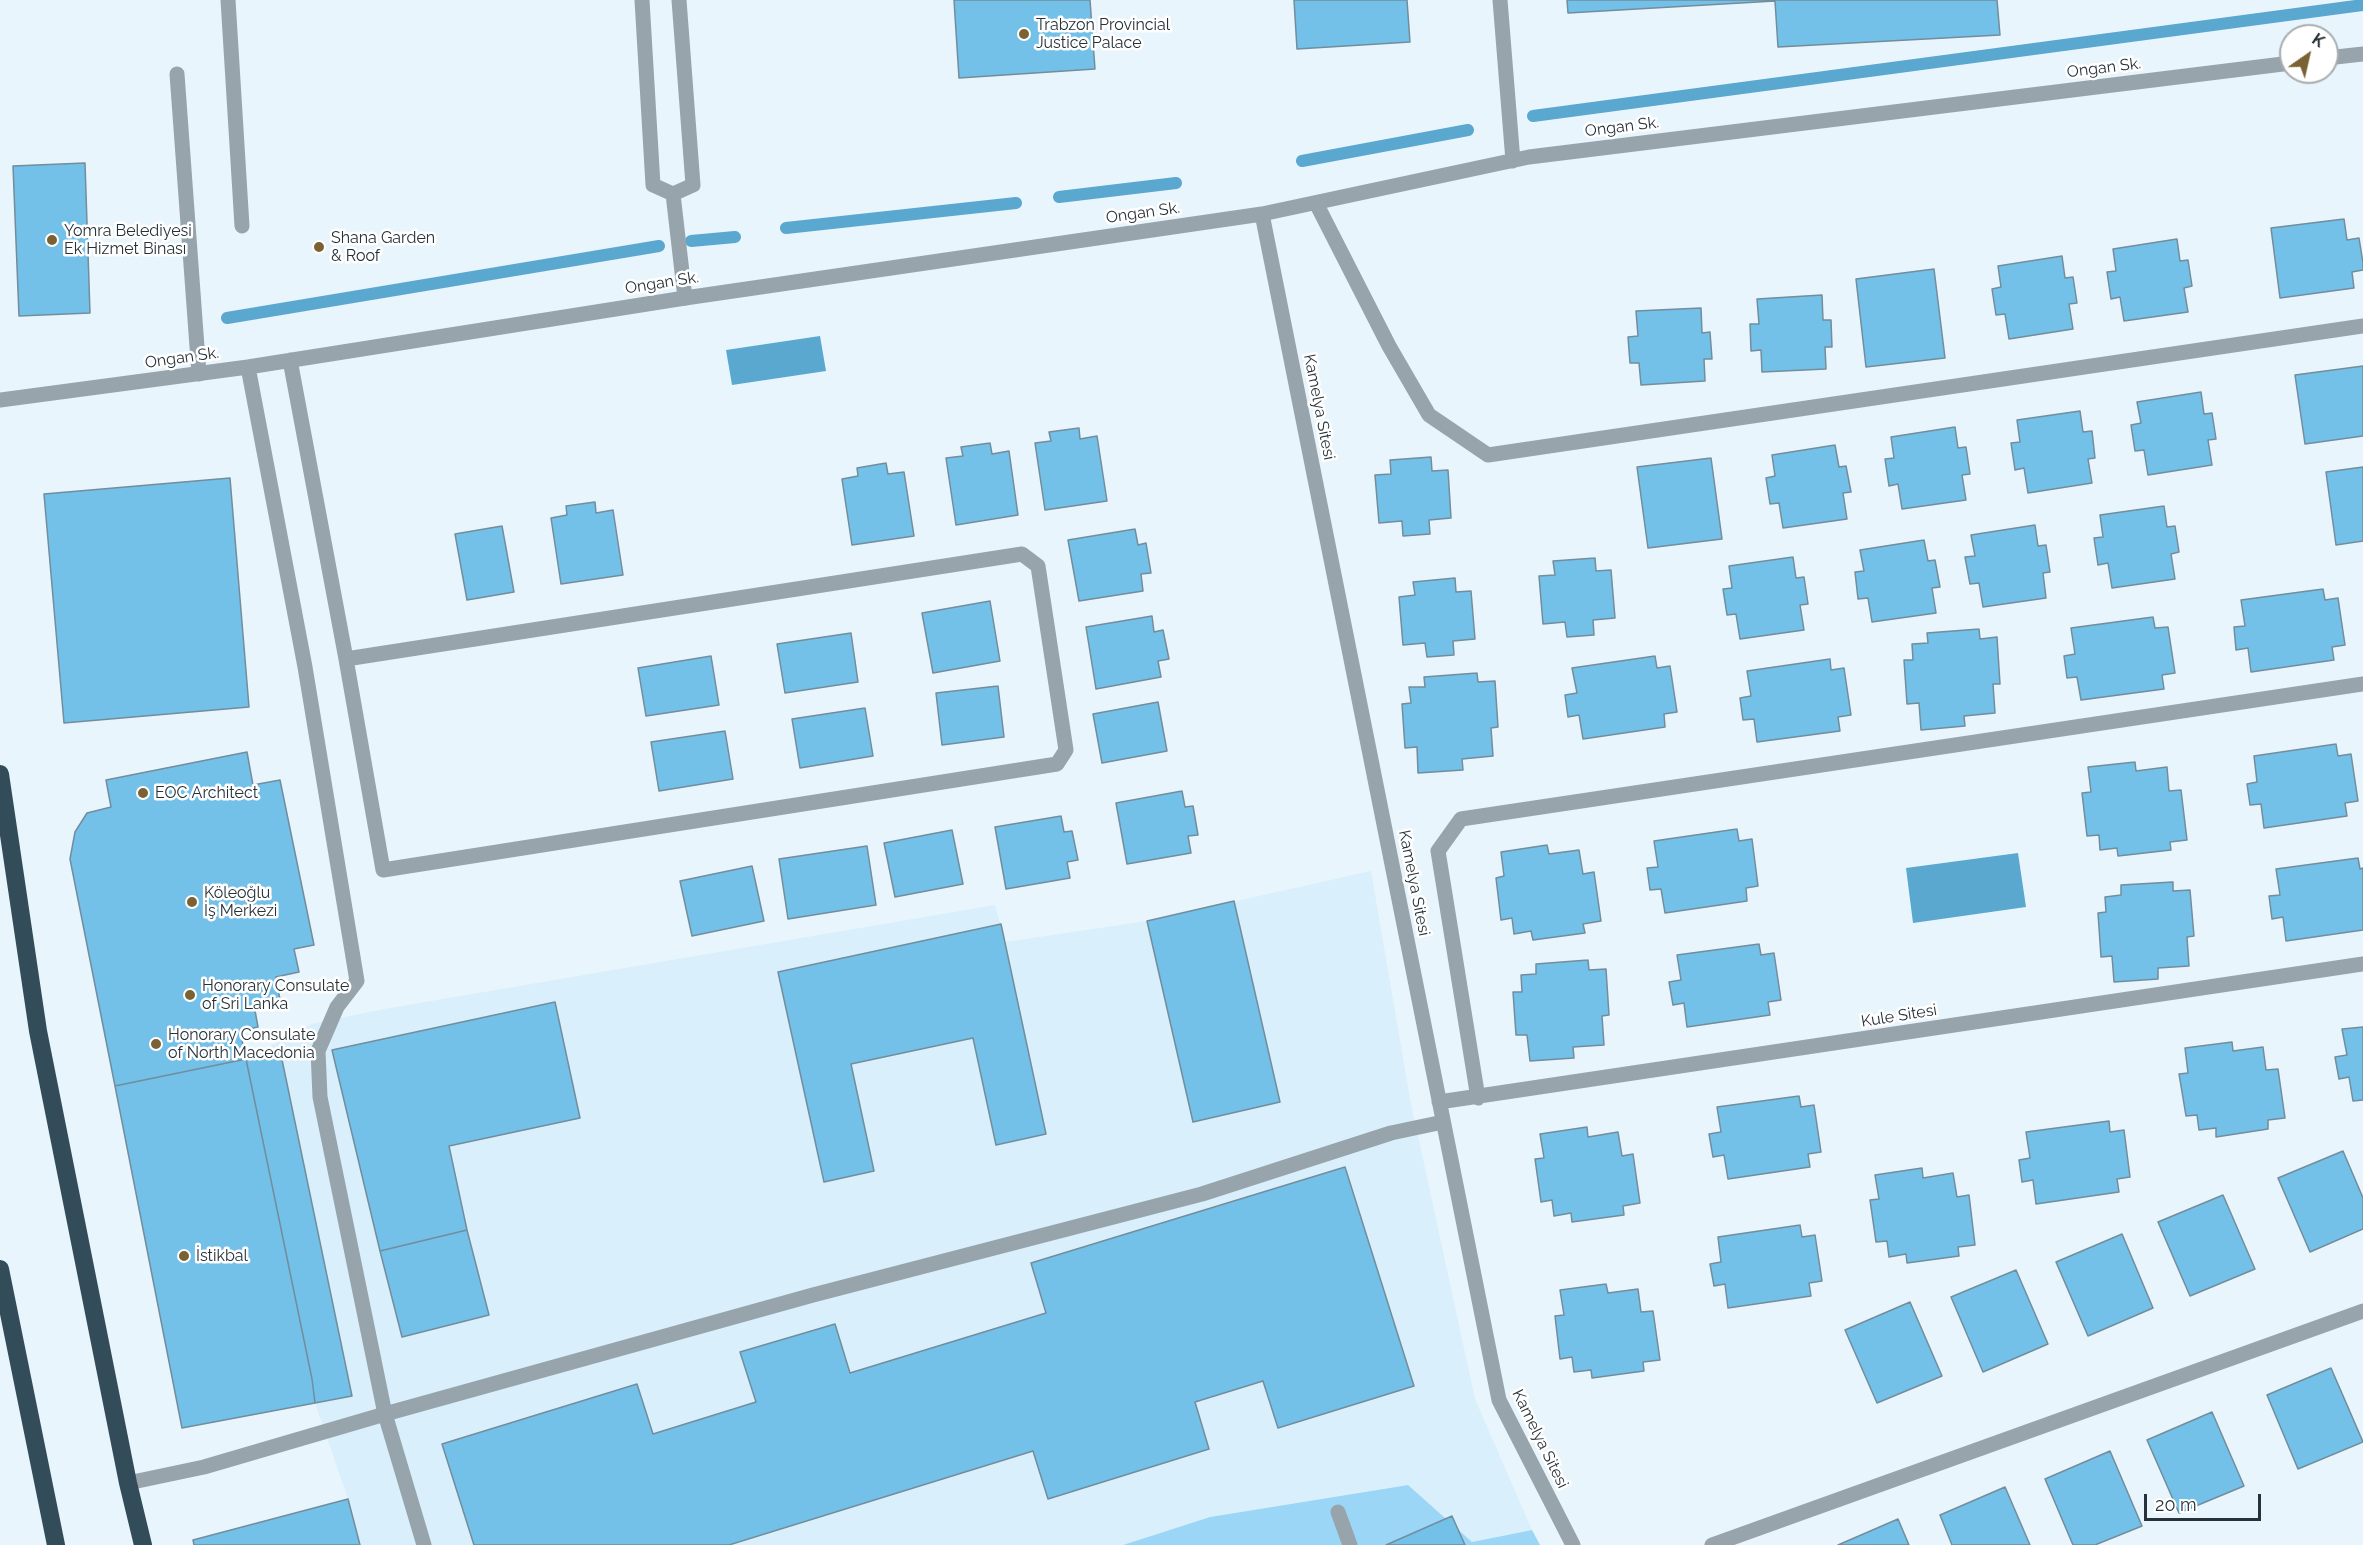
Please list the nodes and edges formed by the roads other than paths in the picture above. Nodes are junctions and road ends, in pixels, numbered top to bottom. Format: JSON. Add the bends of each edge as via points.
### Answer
{"nodes":[{"id":1,"x":228,"y":0,"type":"edge"},
{"id":2,"x":642,"y":0,"type":"edge"},
{"id":3,"x":679,"y":0,"type":"edge"},
{"id":4,"x":1500,"y":0,"type":"edge"},
{"id":5,"x":2363,"y":54,"type":"edge"},
{"id":6,"x":2339,"y":57,"type":"edge"},
{"id":7,"x":2279,"y":64,"type":"edge"},
{"id":8,"x":177,"y":74,"type":"dead end"},
{"id":9,"x":1513,"y":160,"type":"junction"},
{"id":10,"x":673,"y":194,"type":"junction"},
{"id":11,"x":1316,"y":203,"type":"junction"},
{"id":12,"x":1262,"y":214,"type":"junction"},
{"id":13,"x":242,"y":226,"type":"dead end"},
{"id":14,"x":685,"y":298,"type":"junction"},
{"id":15,"x":2363,"y":326,"type":"edge"},
{"id":16,"x":290,"y":360,"type":"junction"},
{"id":17,"x":248,"y":367,"type":"junction"},
{"id":18,"x":199,"y":374,"type":"junction"},
{"id":19,"x":0,"y":400,"type":"edge"},
{"id":20,"x":346,"y":659,"type":"junction"},
{"id":21,"x":2363,"y":684,"type":"edge"},
{"id":22,"x":0,"y":774,"type":"edge"},
{"id":23,"x":2363,"y":964,"type":"edge"},
{"id":24,"x":1478,"y":1098,"type":"junction"},
{"id":25,"x":1439,"y":1102,"type":"junction"},
{"id":26,"x":1443,"y":1122,"type":"junction"},
{"id":27,"x":0,"y":1269,"type":"edge"},
{"id":28,"x":2363,"y":1311,"type":"edge"},
{"id":29,"x":385,"y":1414,"type":"junction"},
{"id":30,"x":128,"y":1483,"type":"junction"},
{"id":31,"x":1338,"y":1512,"type":"dead end"},
{"id":32,"x":56,"y":1545,"type":"edge"},
{"id":33,"x":144,"y":1545,"type":"edge"},
{"id":34,"x":424,"y":1545,"type":"edge"},
{"id":35,"x":1350,"y":1545,"type":"edge"},
{"id":36,"x":1573,"y":1545,"type":"edge"},
{"id":37,"x":1712,"y":1545,"type":"edge"}],
"edges":[{"from":1,"to":13,"type":"street"},
{"from":2,"to":10,"type":"street","via":[[653,185]]},
{"from":3,"to":10,"type":"street","via":[[693,185]]},
{"from":4,"to":9,"type":"street"},
{"from":5,"to":6,"type":"street"},
{"from":7,"to":9,"type":"street","name":"Ongan Sk."},
{"from":8,"to":18,"type":"street"},
{"from":9,"to":11,"type":"street","name":"Ongan Sk."},
{"from":10,"to":14,"type":"street"},
{"from":11,"to":12,"type":"street","name":"Ongan Sk."},
{"from":11,"to":15,"type":"street","via":[[1429,415],[1488,455]]},
{"from":12,"to":14,"type":"street","name":"Ongan Sk."},
{"from":12,"to":25,"type":"street","name":"Kamelya Sitesi"},
{"from":14,"to":16,"type":"street","name":"Ongan Sk."},
{"from":16,"to":17,"type":"street","name":"Ongan Sk."},
{"from":16,"to":20,"type":"street"},
{"from":17,"to":18,"type":"street","name":"Ongan Sk."},
{"from":17,"to":29,"type":"street","via":[[305,667],[357,981],[337,1007],[318,1051],[321,1097]]},
{"from":18,"to":19,"type":"street","name":"Ongan Sk."},
{"from":20,"to":20,"type":"street","via":[[383,870],[1057,764],[1066,750],[1038,566],[1022,554]]},
{"from":21,"to":24,"type":"street","via":[[1461,819],[1438,851]]},
{"from":22,"to":30,"type":"highway","via":[[38,1031]]},
{"from":23,"to":24,"type":"street","name":"Kule Sitesi"},
{"from":24,"to":25,"type":"street","name":"Kule Sitesi"},
{"from":25,"to":26,"type":"street","name":"Kamelya Sitesi"},
{"from":26,"to":29,"type":"street","via":[[1391,1133],[1202,1194],[801,1298]]},
{"from":26,"to":36,"type":"street","name":"Kamelya Sitesi","via":[[1499,1400]]},
{"from":27,"to":32,"type":"highway"},
{"from":28,"to":37,"type":"street"},
{"from":29,"to":30,"type":"street","via":[[204,1467]]},
{"from":29,"to":34,"type":"street"},
{"from":30,"to":33,"type":"highway"},
{"from":31,"to":35,"type":"street"}]}
